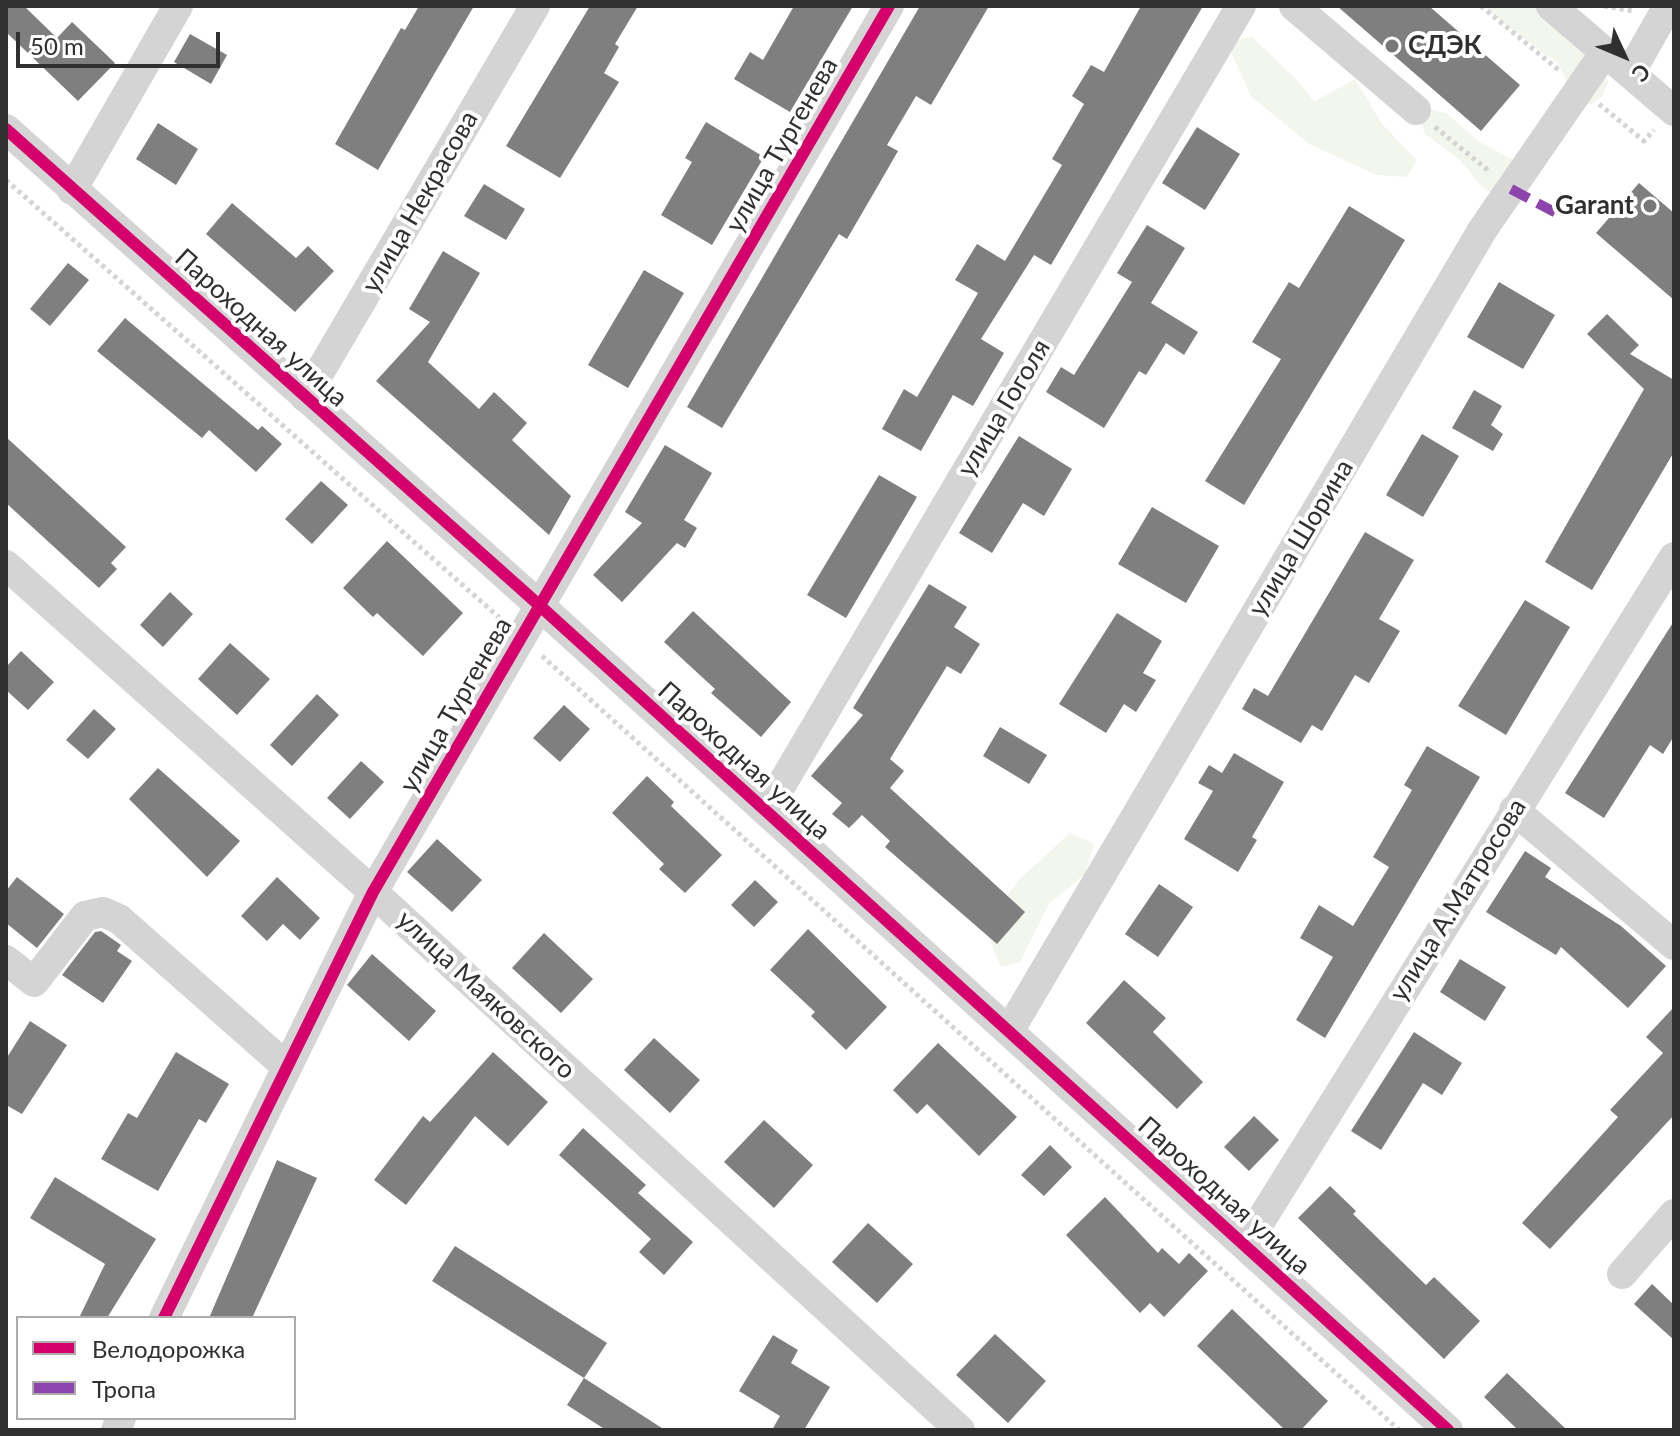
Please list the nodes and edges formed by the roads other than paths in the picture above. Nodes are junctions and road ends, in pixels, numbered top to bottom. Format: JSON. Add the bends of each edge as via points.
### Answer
{"nodes":[{"id":1,"x":178,"y":6,"type":"edge"},
{"id":2,"x":535,"y":6,"type":"edge"},
{"id":3,"x":889,"y":6,"type":"edge"},
{"id":4,"x":1241,"y":6,"type":"edge"},
{"id":5,"x":1294,"y":6,"type":"edge"},
{"id":6,"x":1551,"y":6,"type":"edge"},
{"id":7,"x":1668,"y":6,"type":"edge"},
{"id":8,"x":1605,"y":52,"type":"junction"},
{"id":9,"x":1630,"y":73,"type":"junction"},
{"id":10,"x":1416,"y":110,"type":"dead end"},
{"id":11,"x":1674,"y":111,"type":"edge"},
{"id":12,"x":6,"y":129,"type":"edge"},
{"id":13,"x":72,"y":190,"type":"junction"},
{"id":14,"x":305,"y":397,"type":"junction"},
{"id":15,"x":1674,"y":559,"type":"edge"},
{"id":16,"x":6,"y":565,"type":"edge"},
{"id":17,"x":539,"y":605,"type":"junction"},
{"id":18,"x":1514,"y":810,"type":"junction"},
{"id":19,"x":766,"y":811,"type":"junction"},
{"id":20,"x":373,"y":892,"type":"junction"},
{"id":21,"x":1674,"y":945,"type":"edge"},
{"id":22,"x":6,"y":960,"type":"edge"},
{"id":23,"x":1009,"y":1031,"type":"junction"},
{"id":24,"x":287,"y":1067,"type":"junction"},
{"id":25,"x":1673,"y":1217,"type":"edge"},
{"id":26,"x":1246,"y":1244,"type":"junction"},
{"id":27,"x":1622,"y":1274,"type":"dead end"},
{"id":28,"x":165,"y":1316,"type":"edge"},
{"id":29,"x":960,"y":1430,"type":"edge"},
{"id":30,"x":1448,"y":1430,"type":"edge"}],
"edges":[{"from":1,"to":13,"type":"street"},
{"from":2,"to":14,"type":"street","name":"улица Некрасова"},
{"from":3,"to":17,"type":"street","name":"улица Тургенева"},
{"from":4,"to":19,"type":"street","name":"улица Гоголя"},
{"from":5,"to":10,"type":"street"},
{"from":6,"to":8,"type":"street"},
{"from":7,"to":9,"type":"street"},
{"from":8,"to":9,"type":"street"},
{"from":8,"to":23,"type":"street","name":"улица Шорина","via":[[1475,243]]},
{"from":9,"to":11,"type":"street"},
{"from":12,"to":13,"type":"street","name":"Пароходная улица"},
{"from":13,"to":14,"type":"street","name":"Пароходная улица"},
{"from":14,"to":17,"type":"street","name":"Пароходная улица"},
{"from":15,"to":18,"type":"street","name":"улица А.Матросова"},
{"from":16,"to":20,"type":"street","name":"улица Маяковского"},
{"from":17,"to":19,"type":"street","name":"Пароходная улица"},
{"from":17,"to":20,"type":"street","name":"улица Тургенева"},
{"from":18,"to":21,"type":"street"},
{"from":18,"to":26,"type":"street","name":"улица А.Матросова"},
{"from":19,"to":23,"type":"street","name":"Пароходная улица"},
{"from":20,"to":24,"type":"street","name":"улица Тургенева"},
{"from":20,"to":29,"type":"street","name":"улица Маяковского"},
{"from":22,"to":24,"type":"street","via":[[34,982],[85,916],[103,912],[119,919]]},
{"from":23,"to":26,"type":"street","name":"Пароходная улица"},
{"from":24,"to":28,"type":"street","name":"улица Тургенева"},
{"from":25,"to":27,"type":"street"},
{"from":26,"to":30,"type":"street","name":"Пароходная улица"}]}
